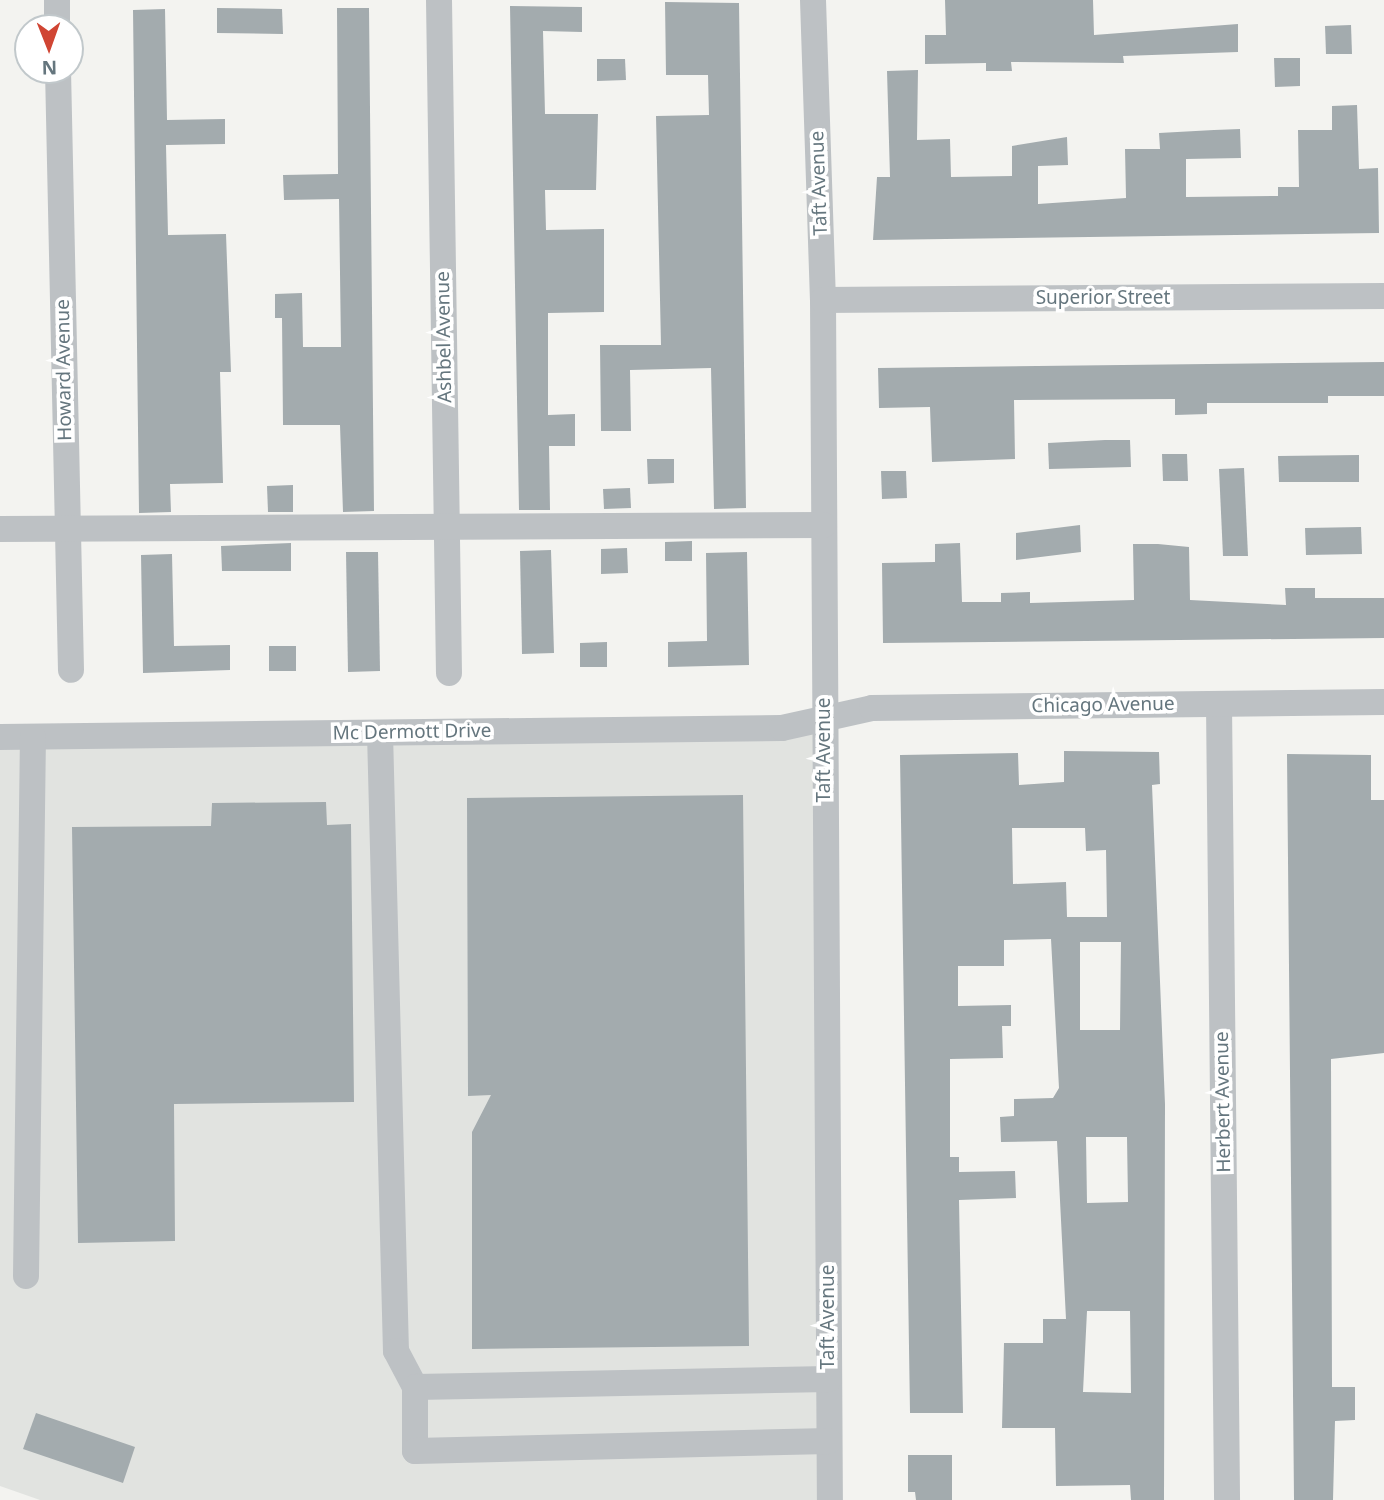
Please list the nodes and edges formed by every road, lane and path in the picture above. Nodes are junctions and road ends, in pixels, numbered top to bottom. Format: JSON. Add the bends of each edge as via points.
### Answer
{"nodes":[{"id":1,"x":439,"y":0,"type":"edge"},
{"id":2,"x":813,"y":0,"type":"edge"},
{"id":3,"x":58,"y":84,"type":"edge"},
{"id":4,"x":1384,"y":296,"type":"edge"},
{"id":5,"x":823,"y":300,"type":"junction"},
{"id":6,"x":446,"y":524,"type":"junction"},
{"id":7,"x":823,"y":525,"type":"junction"},
{"id":8,"x":68,"y":528,"type":"junction"},
{"id":9,"x":0,"y":529,"type":"edge"},
{"id":10,"x":71,"y":670,"type":"dead end"},
{"id":11,"x":449,"y":673,"type":"dead end"},
{"id":12,"x":1384,"y":702,"type":"edge"},
{"id":13,"x":1219,"y":704,"type":"junction"},
{"id":14,"x":824,"y":722,"type":"junction"},
{"id":15,"x":380,"y":733,"type":"junction"},
{"id":16,"x":0,"y":737,"type":"edge"},
{"id":17,"x":33,"y":737,"type":"junction"},
{"id":18,"x":26,"y":1276,"type":"dead end"},
{"id":19,"x":829,"y":1379,"type":"junction"},
{"id":20,"x":415,"y":1387,"type":"junction"},
{"id":21,"x":829,"y":1441,"type":"junction"},
{"id":22,"x":830,"y":1500,"type":"edge"},
{"id":23,"x":1227,"y":1500,"type":"edge"}],
"edges":[{"from":1,"to":6,"type":"street","name":"Ashbel Avenue"},
{"from":2,"to":5,"type":"street","name":"Taft Avenue"},
{"from":3,"to":8,"type":"street","name":"Howard Avenue"},
{"from":4,"to":5,"type":"street","name":"Superior Street"},
{"from":5,"to":7,"type":"street","name":"Taft Avenue"},
{"from":6,"to":7,"type":"street"},
{"from":6,"to":8,"type":"street"},
{"from":6,"to":11,"type":"street","name":"Ashbel Avenue"},
{"from":7,"to":14,"type":"street","name":"Taft Avenue"},
{"from":8,"to":9,"type":"street"},
{"from":8,"to":10,"type":"street","name":"Howard Avenue"},
{"from":12,"to":13,"type":"street","name":"Chicago Avenue"},
{"from":13,"to":14,"type":"street","name":"Chicago Avenue","via":[[872,708]]},
{"from":13,"to":23,"type":"street","name":"Herbert Avenue"},
{"from":14,"to":15,"type":"street","name":"Mc Dermott Drive","via":[[782,728]]},
{"from":14,"to":19,"type":"street","name":"Taft Avenue"},
{"from":15,"to":17,"type":"street","name":"Mc Dermott Drive"},
{"from":15,"to":20,"type":"street","via":[[396,1351]]},
{"from":16,"to":17,"type":"street","name":"Mc Dermott Drive"},
{"from":17,"to":18,"type":"street"},
{"from":19,"to":20,"type":"street"},
{"from":19,"to":21,"type":"street","name":"Taft Avenue"},
{"from":20,"to":21,"type":"street","via":[[415,1451]]},
{"from":21,"to":22,"type":"street","name":"Taft Avenue"}]}
